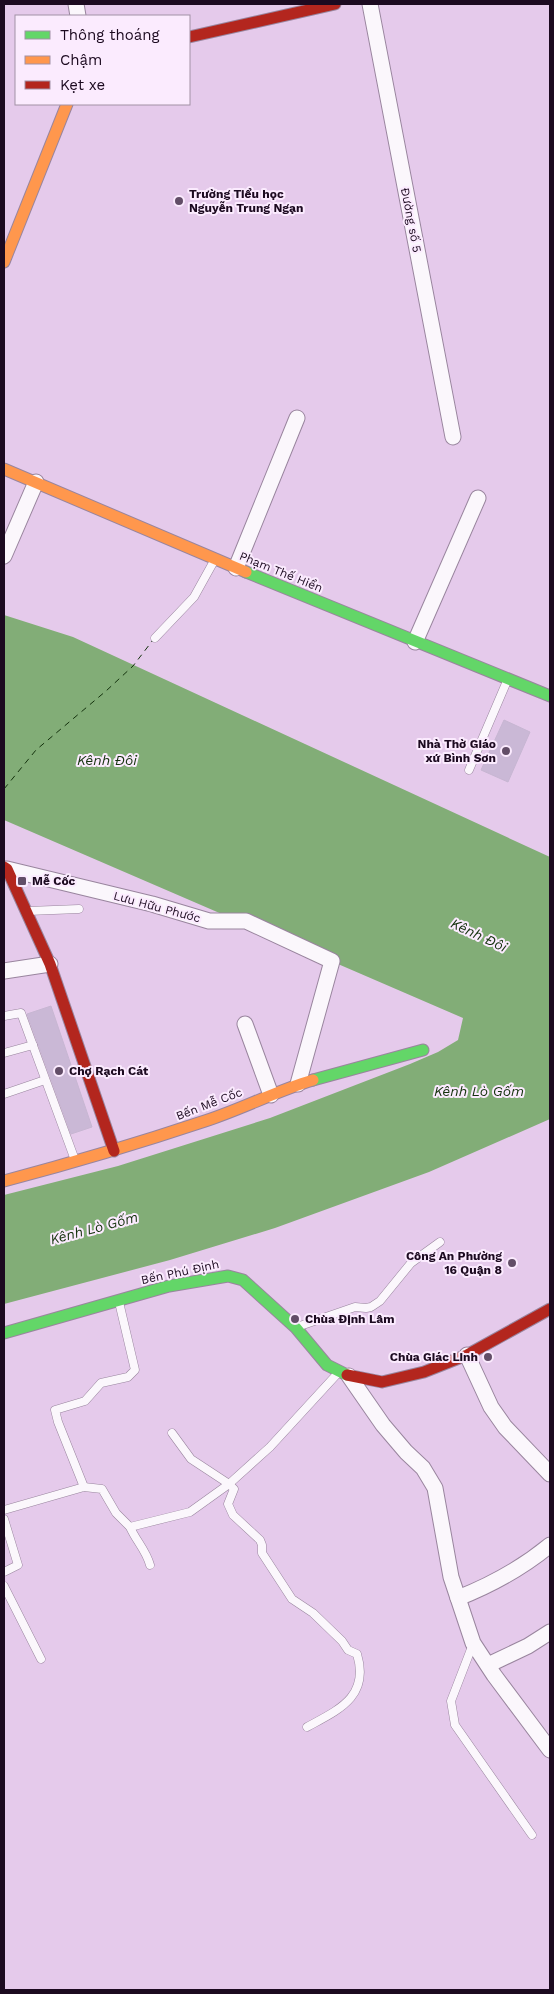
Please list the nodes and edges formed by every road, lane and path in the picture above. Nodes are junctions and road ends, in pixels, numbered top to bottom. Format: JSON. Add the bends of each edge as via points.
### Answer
{"nodes":[{"id":1,"x":335,"y":4,"type":"edge"},
{"id":2,"x":370,"y":4,"type":"edge"},
{"id":3,"x":190,"y":37,"type":"edge"},
{"id":4,"x":67,"y":105,"type":"edge"},
{"id":5,"x":5,"y":253,"type":"edge"},
{"id":6,"x":297,"y":418,"type":"dead end"},
{"id":7,"x":452,"y":437,"type":"dead end"},
{"id":8,"x":4,"y":469,"type":"edge"},
{"id":9,"x":36,"y":482,"type":"junction"},
{"id":10,"x":478,"y":498,"type":"dead end"},
{"id":11,"x":4,"y":556,"type":"edge"},
{"id":12,"x":215,"y":559,"type":"junction"},
{"id":13,"x":236,"y":568,"type":"junction"},
{"id":14,"x":155,"y":638,"type":"dead end"},
{"id":15,"x":414,"y":642,"type":"junction"},
{"id":16,"x":508,"y":679,"type":"junction"},
{"id":17,"x":550,"y":696,"type":"edge"},
{"id":18,"x":469,"y":770,"type":"dead end"},
{"id":19,"x":5,"y":868,"type":"edge"},
{"id":20,"x":79,"y":909,"type":"dead end"},
{"id":21,"x":26,"y":911,"type":"junction"},
{"id":22,"x":50,"y":964,"type":"junction"},
{"id":23,"x":4,"y":971,"type":"edge"},
{"id":24,"x":4,"y":1016,"type":"edge"},
{"id":25,"x":245,"y":1024,"type":"dead end"},
{"id":26,"x":33,"y":1045,"type":"junction"},
{"id":27,"x":423,"y":1050,"type":"dead end"},
{"id":28,"x":4,"y":1053,"type":"edge"},
{"id":29,"x":46,"y":1080,"type":"junction"},
{"id":30,"x":298,"y":1084,"type":"junction"},
{"id":31,"x":4,"y":1094,"type":"edge"},
{"id":32,"x":271,"y":1095,"type":"junction"},
{"id":33,"x":114,"y":1152,"type":"junction"},
{"id":34,"x":75,"y":1162,"type":"junction"},
{"id":35,"x":4,"y":1181,"type":"edge"},
{"id":36,"x":440,"y":1242,"type":"dead end"},
{"id":37,"x":118,"y":1301,"type":"junction"},
{"id":38,"x":550,"y":1309,"type":"edge"},
{"id":39,"x":296,"y":1328,"type":"junction"},
{"id":40,"x":4,"y":1333,"type":"edge"},
{"id":41,"x":467,"y":1355,"type":"junction"},
{"id":42,"x":344,"y":1374,"type":"junction"},
{"id":43,"x":172,"y":1433,"type":"dead end"},
{"id":44,"x":550,"y":1474,"type":"edge"},
{"id":45,"x":229,"y":1484,"type":"junction"},
{"id":46,"x":84,"y":1487,"type":"junction"},
{"id":47,"x":4,"y":1510,"type":"edge"},
{"id":48,"x":4,"y":1519,"type":"edge"},
{"id":49,"x":130,"y":1527,"type":"junction"},
{"id":50,"x":5,"y":1531,"type":"edge"},
{"id":51,"x":550,"y":1545,"type":"edge"},
{"id":52,"x":150,"y":1564,"type":"dead end"},
{"id":53,"x":4,"y":1572,"type":"edge"},
{"id":54,"x":4,"y":1586,"type":"edge"},
{"id":55,"x":458,"y":1598,"type":"junction"},
{"id":56,"x":550,"y":1632,"type":"edge"},
{"id":57,"x":473,"y":1643,"type":"junction"},
{"id":58,"x":41,"y":1659,"type":"dead end"},
{"id":59,"x":488,"y":1665,"type":"junction"},
{"id":60,"x":307,"y":1727,"type":"dead end"},
{"id":61,"x":550,"y":1750,"type":"edge"},
{"id":62,"x":532,"y":1835,"type":"dead end"}],
"edges":[{"from":1,"to":3,"type":"street"},
{"from":2,"to":7,"type":"street","name":"Đường số 5"},
{"from":4,"to":5,"type":"street"},
{"from":6,"to":13,"type":"street"},
{"from":8,"to":9,"type":"street","name":"Phạm Thế Hiển"},
{"from":9,"to":11,"type":"street"},
{"from":9,"to":12,"type":"street","name":"Phạm Thế Hiển"},
{"from":10,"to":15,"type":"street"},
{"from":12,"to":13,"type":"street","name":"Phạm Thế Hiển"},
{"from":12,"to":14,"type":"lane","via":[[194,597]]},
{"from":13,"to":15,"type":"street","name":"Phạm Thế Hiển"},
{"from":15,"to":16,"type":"street","name":"Phạm Thế Hiển"},
{"from":16,"to":17,"type":"street","name":"Phạm Thế Hiển"},
{"from":16,"to":18,"type":"lane"},
{"from":19,"to":21,"type":"street","name":"Lưu Hữu Phước"},
{"from":19,"to":30,"type":"street","name":"Lưu Hữu Phước","via":[[209,921],[246,921],[332,961]]},
{"from":20,"to":21,"type":"lane"},
{"from":21,"to":22,"type":"street","name":"Lưu Hữu Phước"},
{"from":22,"to":23,"type":"street"},
{"from":22,"to":33,"type":"street","name":"Lưu Hữu Phước"},
{"from":24,"to":26,"type":"lane","via":[[21,1013]]},
{"from":25,"to":32,"type":"street"},
{"from":26,"to":28,"type":"lane"},
{"from":26,"to":29,"type":"lane"},
{"from":27,"to":30,"type":"street","name":"Bến Mễ Cốc"},
{"from":29,"to":31,"type":"lane"},
{"from":29,"to":34,"type":"lane"},
{"from":30,"to":32,"type":"street","name":"Bến Mễ Cốc"},
{"from":32,"to":33,"type":"street","name":"Bến Mễ Cốc"},
{"from":33,"to":34,"type":"street","name":"Bến Mễ Cốc"},
{"from":34,"to":35,"type":"street","name":"Bến Mễ Cốc"},
{"from":36,"to":39,"type":"lane","via":[[411,1263],[380,1301],[371,1307],[355,1307]]},
{"from":37,"to":39,"type":"street","name":"Bến Phú Định","via":[[169,1286],[228,1276],[242,1280]]},
{"from":37,"to":40,"type":"street","name":"Bến Phú Định"},
{"from":37,"to":46,"type":"lane","via":[[135,1370],[128,1377],[101,1383],[85,1401],[55,1410]]},
{"from":38,"to":41,"type":"street","name":"Bến Phú Định"},
{"from":39,"to":42,"type":"street","name":"Bến Phú Định","via":[[327,1365]]},
{"from":41,"to":42,"type":"street","name":"Bến Phú Định","via":[[424,1372],[382,1382]]},
{"from":41,"to":44,"type":"street","via":[[491,1407]]},
{"from":42,"to":45,"type":"lane"},
{"from":42,"to":55,"type":"street","via":[[383,1425],[423,1468],[435,1488],[451,1577]]},
{"from":43,"to":45,"type":"lane","via":[[191,1459]]},
{"from":45,"to":49,"type":"lane","via":[[190,1512]]},
{"from":45,"to":60,"type":"lane","via":[[234,1489],[228,1504],[233,1516],[260,1540],[262,1554],[292,1599],[313,1614],[348,1650],[357,1654],[360,1674],[354,1692],[342,1708]]},
{"from":46,"to":47,"type":"lane"},
{"from":46,"to":49,"type":"lane","via":[[102,1489],[116,1513]]},
{"from":48,"to":50,"type":"lane"},
{"from":49,"to":52,"type":"lane","via":[[136,1541],[146,1551]]},
{"from":50,"to":53,"type":"lane","via":[[18,1564]]},
{"from":51,"to":55,"type":"street","via":[[514,1572]]},
{"from":54,"to":58,"type":"lane"},
{"from":55,"to":57,"type":"street"},
{"from":56,"to":59,"type":"street"},
{"from":57,"to":59,"type":"street"},
{"from":57,"to":62,"type":"lane","via":[[451,1701],[455,1725]]},
{"from":59,"to":61,"type":"street"}]}
